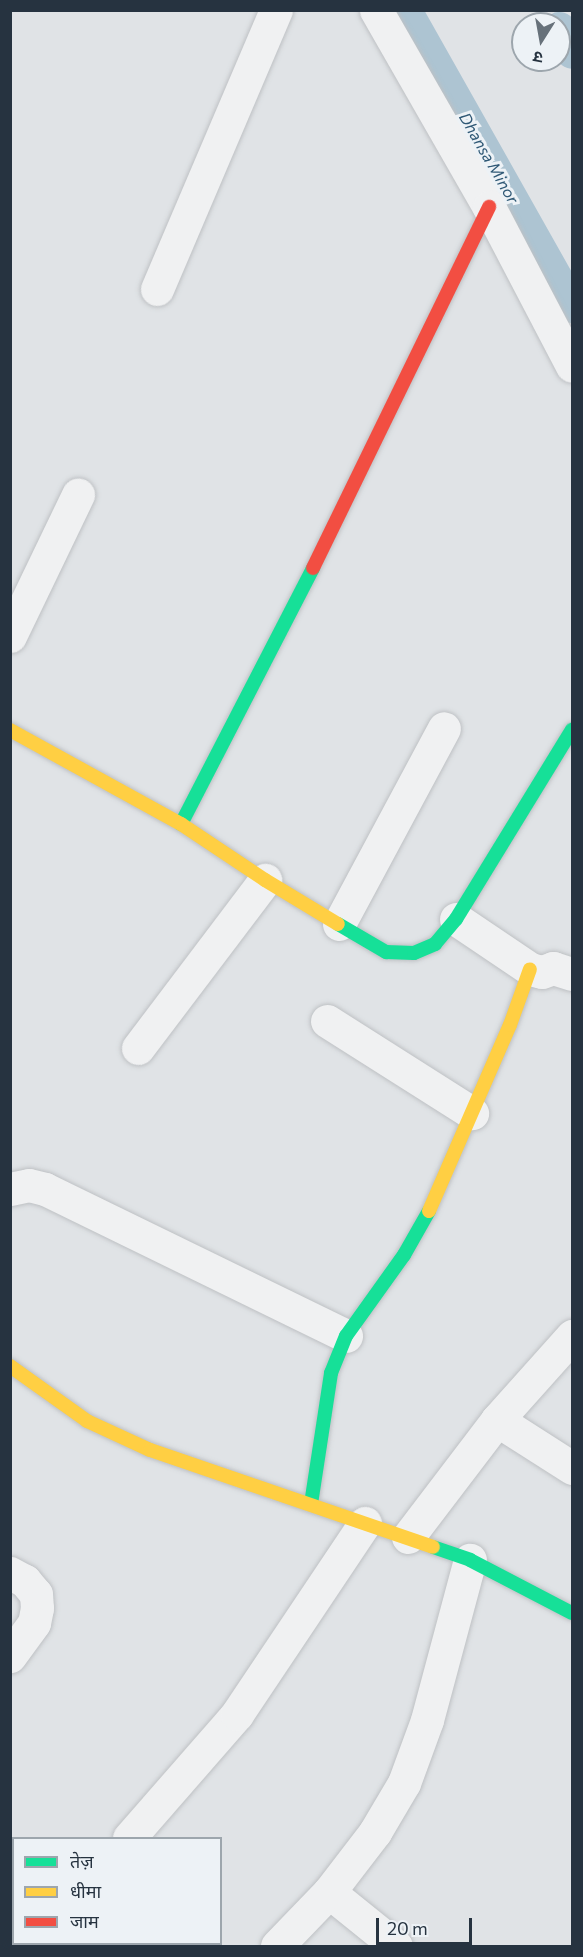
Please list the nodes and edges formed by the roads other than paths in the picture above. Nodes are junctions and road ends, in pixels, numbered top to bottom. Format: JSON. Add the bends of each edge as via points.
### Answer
{"nodes":[{"id":1,"x":276,"y":10,"type":"edge"},
{"id":2,"x":376,"y":10,"type":"edge"},
{"id":3,"x":489,"y":207,"type":"junction"},
{"id":4,"x":157,"y":289,"type":"dead end"},
{"id":5,"x":573,"y":366,"type":"edge"},
{"id":6,"x":78,"y":495,"type":"dead end"},
{"id":7,"x":10,"y":636,"type":"edge"},
{"id":8,"x":444,"y":728,"type":"dead end"},
{"id":9,"x":10,"y":730,"type":"edge"},
{"id":10,"x":573,"y":730,"type":"edge"},
{"id":11,"x":181,"y":824,"type":"junction"},
{"id":12,"x":265,"y":880,"type":"junction"},
{"id":13,"x":456,"y":919,"type":"junction"},
{"id":14,"x":339,"y":924,"type":"junction"},
{"id":15,"x":530,"y":969,"type":"junction"},
{"id":16,"x":573,"y":974,"type":"edge"},
{"id":17,"x":327,"y":1021,"type":"dead end"},
{"id":18,"x":138,"y":1048,"type":"dead end"},
{"id":19,"x":472,"y":1113,"type":"junction"},
{"id":20,"x":10,"y":1189,"type":"edge"},
{"id":21,"x":346,"y":1336,"type":"junction"},
{"id":22,"x":573,"y":1336,"type":"edge"},
{"id":23,"x":10,"y":1366,"type":"edge"},
{"id":24,"x":497,"y":1420,"type":"junction"},
{"id":25,"x":573,"y":1467,"type":"edge"},
{"id":26,"x":311,"y":1504,"type":"junction"},
{"id":27,"x":365,"y":1523,"type":"junction"},
{"id":28,"x":408,"y":1537,"type":"junction"},
{"id":29,"x":470,"y":1560,"type":"junction"},
{"id":30,"x":10,"y":1574,"type":"edge"},
{"id":31,"x":573,"y":1613,"type":"edge"},
{"id":32,"x":10,"y":1656,"type":"edge"},
{"id":33,"x":131,"y":1837,"type":"edge"},
{"id":34,"x":329,"y":1892,"type":"junction"},
{"id":35,"x":277,"y":1947,"type":"edge"},
{"id":36,"x":396,"y":1947,"type":"edge"}],
"edges":[{"from":1,"to":4,"type":"street"},
{"from":2,"to":3,"type":"street"},
{"from":3,"to":5,"type":"street"},
{"from":3,"to":11,"type":"street","via":[[333,529]]},
{"from":6,"to":7,"type":"street"},
{"from":8,"to":14,"type":"street"},
{"from":9,"to":11,"type":"street"},
{"from":10,"to":13,"type":"street"},
{"from":11,"to":12,"type":"street"},
{"from":12,"to":14,"type":"street"},
{"from":12,"to":18,"type":"street"},
{"from":13,"to":14,"type":"street","via":[[435,944],[414,953],[386,952]]},
{"from":13,"to":15,"type":"street"},
{"from":15,"to":16,"type":"street","via":[[542,972],[553,968]]},
{"from":15,"to":19,"type":"street"},
{"from":17,"to":19,"type":"street"},
{"from":19,"to":21,"type":"street","via":[[430,1209],[404,1255]]},
{"from":20,"to":21,"type":"street","via":[[29,1185],[45,1189]]},
{"from":21,"to":26,"type":"street","via":[[331,1373]]},
{"from":22,"to":24,"type":"street"},
{"from":23,"to":26,"type":"street","via":[[87,1421],[129,1441]]},
{"from":24,"to":25,"type":"street"},
{"from":24,"to":28,"type":"street"},
{"from":26,"to":27,"type":"street"},
{"from":27,"to":28,"type":"street"},
{"from":27,"to":33,"type":"street","via":[[237,1714]]},
{"from":28,"to":29,"type":"street"},
{"from":29,"to":31,"type":"street"},
{"from":29,"to":34,"type":"street","via":[[427,1720],[404,1783],[375,1832]]},
{"from":30,"to":32,"type":"street","via":[[25,1581],[36,1594],[38,1608],[34,1623]]},
{"from":34,"to":35,"type":"street"},
{"from":34,"to":36,"type":"street"}]}
